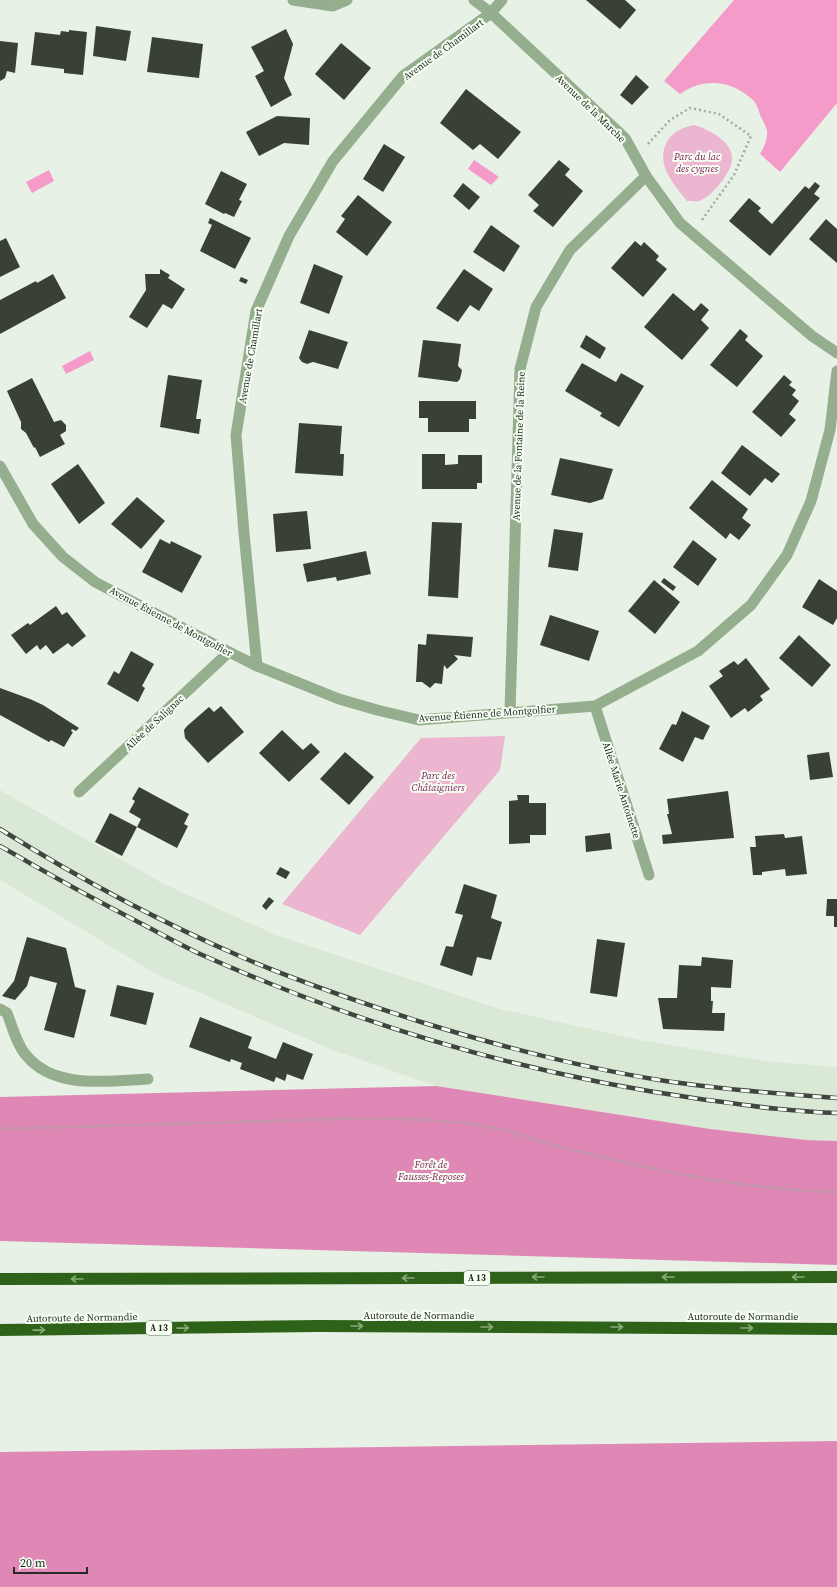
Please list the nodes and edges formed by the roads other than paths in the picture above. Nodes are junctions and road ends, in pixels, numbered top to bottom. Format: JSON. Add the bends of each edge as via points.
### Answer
{"nodes":[{"id":1,"x":293,"y":0,"type":"edge"},
{"id":2,"x":347,"y":0,"type":"edge"},
{"id":3,"x":474,"y":0,"type":"edge"},
{"id":4,"x":502,"y":0,"type":"edge"},
{"id":5,"x":491,"y":13,"type":"junction"},
{"id":6,"x":646,"y":176,"type":"junction"},
{"id":7,"x":837,"y":353,"type":"edge"},
{"id":8,"x":837,"y":371,"type":"edge"},
{"id":9,"x":0,"y":466,"type":"edge"},
{"id":10,"x":229,"y":652,"type":"junction"},
{"id":11,"x":257,"y":666,"type":"junction"},
{"id":12,"x":595,"y":706,"type":"junction"},
{"id":13,"x":510,"y":712,"type":"junction"},
{"id":14,"x":79,"y":792,"type":"dead end"},
{"id":15,"x":649,"y":875,"type":"dead end"},
{"id":16,"x":0,"y":1009,"type":"edge"},
{"id":17,"x":148,"y":1080,"type":"dead end"},
{"id":18,"x":837,"y":1277,"type":"edge"},
{"id":19,"x":0,"y":1279,"type":"edge"},
{"id":20,"x":837,"y":1329,"type":"edge"},
{"id":21,"x":0,"y":1330,"type":"edge"}],
"edges":[{"from":1,"to":2,"type":"street","via":[[333,6]]},
{"from":3,"to":5,"type":"street","name":"Avenue de la Marche"},
{"from":4,"to":5,"type":"street","name":"Avenue de Chamillart"},
{"from":5,"to":6,"type":"street","name":"Avenue de la Marche","via":[[625,138]]},
{"from":5,"to":11,"type":"street","name":"Avenue de Chamillart","via":[[403,76],[333,161],[289,236],[256,312],[236,435]]},
{"from":6,"to":7,"type":"street","name":"Avenue de la Marche","via":[[680,223],[812,336]]},
{"from":6,"to":13,"type":"street","name":"Avenue de la Fontaine de la Reine","via":[[570,250],[536,307],[520,369]]},
{"from":8,"to":12,"type":"street","name":"Avenue Étienne de Montgolfier","via":[[830,430],[811,501],[783,561],[751,605],[698,651]]},
{"from":9,"to":10,"type":"street","name":"Avenue Étienne de Montgolfier","via":[[34,524],[63,557],[96,582]]},
{"from":10,"to":11,"type":"street","name":"Avenue Étienne de Montgolfier"},
{"from":10,"to":14,"type":"street","name":"Allée de Salignac"},
{"from":11,"to":13,"type":"street","name":"Avenue Étienne de Montgolfier","via":[[339,699],[419,720]]},
{"from":12,"to":13,"type":"street","name":"Avenue Étienne de Montgolfier"},
{"from":12,"to":15,"type":"street","name":"Allée Marie Antoinette"},
{"from":16,"to":17,"type":"street","via":[[7,1013],[25,1055],[41,1070],[67,1079],[105,1082]]},
{"from":18,"to":19,"type":"highway","number":"A 13","one_way":true},
{"from":21,"to":20,"type":"highway","name":"Autoroute de Normandie","number":"A 13","one_way":true,"via":[[318,1326]]}]}
